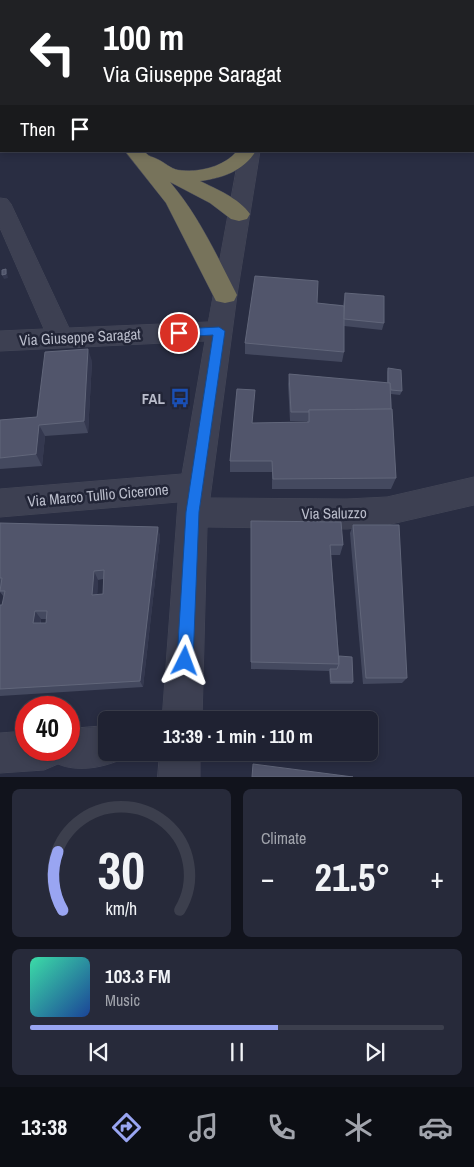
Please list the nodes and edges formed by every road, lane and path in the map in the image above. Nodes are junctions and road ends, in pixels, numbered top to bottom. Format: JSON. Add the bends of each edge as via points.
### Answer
{"nodes":[{"id":1,"x":247,"y":152,"type":"edge"},
{"id":2,"x":248,"y":152,"type":"edge"},
{"id":3,"x":136,"y":153,"type":"edge"},
{"id":4,"x":176,"y":176,"type":"junction"},
{"id":5,"x":175,"y":200,"type":"junction"},
{"id":6,"x":0,"y":204,"type":"edge"},
{"id":7,"x":239,"y":214,"type":"junction"},
{"id":8,"x":225,"y":295,"type":"junction"},
{"id":9,"x":219,"y":331,"type":"junction"},
{"id":10,"x":60,"y":337,"type":"junction"},
{"id":11,"x":0,"y":341,"type":"edge"},
{"id":12,"x":474,"y":491,"type":"edge"},
{"id":13,"x":194,"y":499,"type":"junction"},
{"id":14,"x":0,"y":503,"type":"edge"},
{"id":15,"x":182,"y":711,"type":"edge"},
{"id":16,"x":98,"y":746,"type":"edge"},
{"id":17,"x":80,"y":747,"type":"edge"},
{"id":18,"x":15,"y":752,"type":"edge"},
{"id":19,"x":0,"y":753,"type":"edge"},
{"id":20,"x":180,"y":761,"type":"edge"},
{"id":21,"x":179,"y":777,"type":"edge"}],
"edges":[{"from":1,"to":4,"type":"highway","via":[[221,171]]},
{"from":2,"to":7,"type":"street"},
{"from":3,"to":4,"type":"highway"},
{"from":3,"to":5,"type":"highway"},
{"from":4,"to":7,"type":"highway"},
{"from":5,"to":7,"type":"highway","via":[[189,210],[204,214]]},
{"from":5,"to":8,"type":"highway"},
{"from":6,"to":10,"type":"street"},
{"from":7,"to":8,"type":"street"},
{"from":8,"to":9,"type":"street"},
{"from":9,"to":10,"type":"street","name":"Via Giuseppe Saragat"},
{"from":9,"to":13,"type":"street"},
{"from":10,"to":11,"type":"street","name":"Via Giuseppe Saragat"},
{"from":12,"to":13,"type":"street","name":"Via Saluzzo","via":[[387,511],[347,514]]},
{"from":13,"to":14,"type":"street","name":"Via Marco Tullio Cicerone"},
{"from":13,"to":15,"type":"street"},
{"from":16,"to":17,"type":"street"},
{"from":18,"to":19,"type":"street"},
{"from":20,"to":21,"type":"street"}]}
